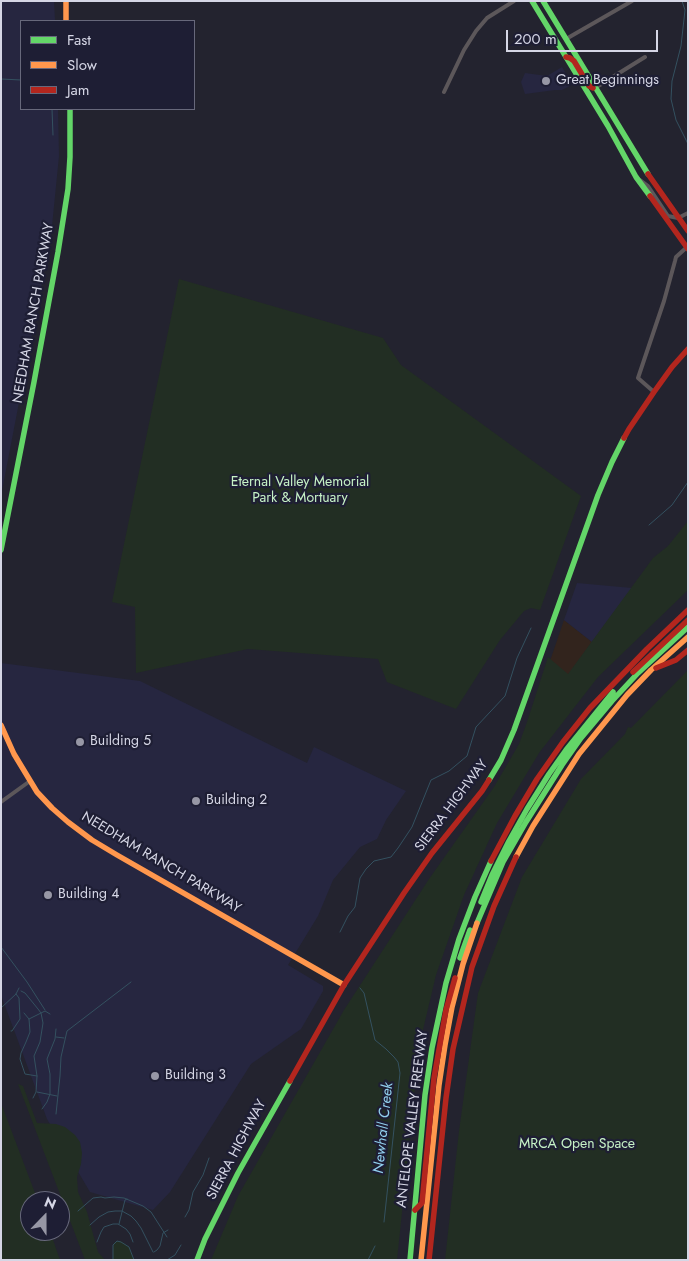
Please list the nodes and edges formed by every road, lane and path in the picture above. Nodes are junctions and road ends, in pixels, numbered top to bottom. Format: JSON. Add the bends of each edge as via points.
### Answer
{"nodes":[{"id":1,"x":66,"y":1,"type":"edge"},
{"id":2,"x":514,"y":1,"type":"edge"},
{"id":3,"x":532,"y":1,"type":"edge"},
{"id":4,"x":538,"y":1,"type":"edge"},
{"id":5,"x":543,"y":1,"type":"edge"},
{"id":6,"x":632,"y":1,"type":"edge"},
{"id":7,"x":66,"y":20,"type":"edge"},
{"id":8,"x":554,"y":21,"type":"junction"},
{"id":9,"x":550,"y":32,"type":"junction"},
{"id":10,"x":566,"y":40,"type":"junction"},
{"id":11,"x":574,"y":52,"type":"junction"},
{"id":12,"x":566,"y":57,"type":"junction"},
{"id":13,"x":646,"y":57,"type":"dead end"},
{"id":14,"x":595,"y":88,"type":"junction"},
{"id":15,"x":444,"y":92,"type":"dead end"},
{"id":16,"x":70,"y":110,"type":"edge"},
{"id":17,"x":636,"y":177,"type":"junction"},
{"id":18,"x":688,"y":213,"type":"edge"},
{"id":19,"x":678,"y":218,"type":"junction"},
{"id":20,"x":688,"y":231,"type":"edge"},
{"id":21,"x":687,"y":247,"type":"edge"},
{"id":22,"x":688,"y":349,"type":"edge"},
{"id":23,"x":654,"y":392,"type":"junction"},
{"id":24,"x":1,"y":550,"type":"edge"},
{"id":25,"x":688,"y":610,"type":"edge"},
{"id":26,"x":688,"y":620,"type":"edge"},
{"id":27,"x":688,"y":627,"type":"edge"},
{"id":28,"x":688,"y":637,"type":"edge"},
{"id":29,"x":688,"y":650,"type":"edge"},
{"id":30,"x":650,"y":670,"type":"junction"},
{"id":31,"x":1,"y":725,"type":"edge"},
{"id":32,"x":30,"y":781,"type":"junction"},
{"id":33,"x":1,"y":802,"type":"edge"},
{"id":34,"x":344,"y":985,"type":"junction"},
{"id":35,"x":415,"y":1210,"type":"junction"},
{"id":36,"x":198,"y":1260,"type":"edge"},
{"id":37,"x":410,"y":1260,"type":"edge"},
{"id":38,"x":421,"y":1260,"type":"edge"},
{"id":39,"x":429,"y":1260,"type":"edge"}],
"edges":[{"from":1,"to":7,"type":"main road"},
{"from":2,"to":15,"type":"street","via":[[486,18],[464,50]]},
{"from":3,"to":9,"type":"main road"},
{"from":4,"to":8,"type":"main road"},
{"from":5,"to":8,"type":"main road"},
{"from":6,"to":10,"type":"street"},
{"from":8,"to":10,"type":"main road"},
{"from":9,"to":11,"type":"main road"},
{"from":9,"to":12,"type":"main road"},
{"from":10,"to":11,"type":"main road"},
{"from":11,"to":14,"type":"main road"},
{"from":12,"to":14,"type":"main road","via":[[572,59],[589,86]]},
{"from":12,"to":17,"type":"main road"},
{"from":13,"to":14,"type":"street"},
{"from":14,"to":19,"type":"main road"},
{"from":16,"to":24,"type":"main road","name":"NEEDHAM RANCH PARKWAY","via":[[70,158],[64,216]]},
{"from":17,"to":19,"type":"street","via":[[648,186],[668,216]]},
{"from":17,"to":21,"type":"main road"},
{"from":18,"to":19,"type":"street"},
{"from":19,"to":20,"type":"main road"},
{"from":21,"to":23,"type":"street","via":[[676,257],[638,378]]},
{"from":22,"to":23,"type":"main road","name":"SIERRA HIGHWAY"},
{"from":23,"to":34,"type":"main road","name":"SIERRA HIGHWAY","via":[[629,429],[598,495],[501,760],[482,791],[432,853]]},
{"from":25,"to":35,"type":"main road","name":"ANTELOPE VALLEY FREEWAY","via":[[590,708],[563,742],[537,779],[483,877],[457,947],[436,1026]]},
{"from":26,"to":35,"type":"main road","via":[[608,698],[566,750],[527,809],[492,875],[464,946],[446,1010],[434,1078],[422,1203]]},
{"from":27,"to":38,"type":"main road","via":[[638,673],[581,738],[503,862],[480,916],[463,964],[445,1045]]},
{"from":28,"to":30,"type":"main road"},
{"from":29,"to":30,"type":"main road","via":[[676,660]]},
{"from":30,"to":39,"type":"main road","via":[[578,754],[529,833],[486,926],[467,987],[453,1050]]},
{"from":31,"to":32,"type":"main road","name":"NEEDHAM RANCH PARKWAY"},
{"from":32,"to":33,"type":"street"},
{"from":32,"to":34,"type":"main road","name":"NEEDHAM RANCH PARKWAY","via":[[52,808],[92,840]]},
{"from":34,"to":36,"type":"main road","name":"SIERRA HIGHWAY","via":[[238,1173]]},
{"from":35,"to":37,"type":"main road","name":"ANTELOPE VALLEY FREEWAY"}]}
